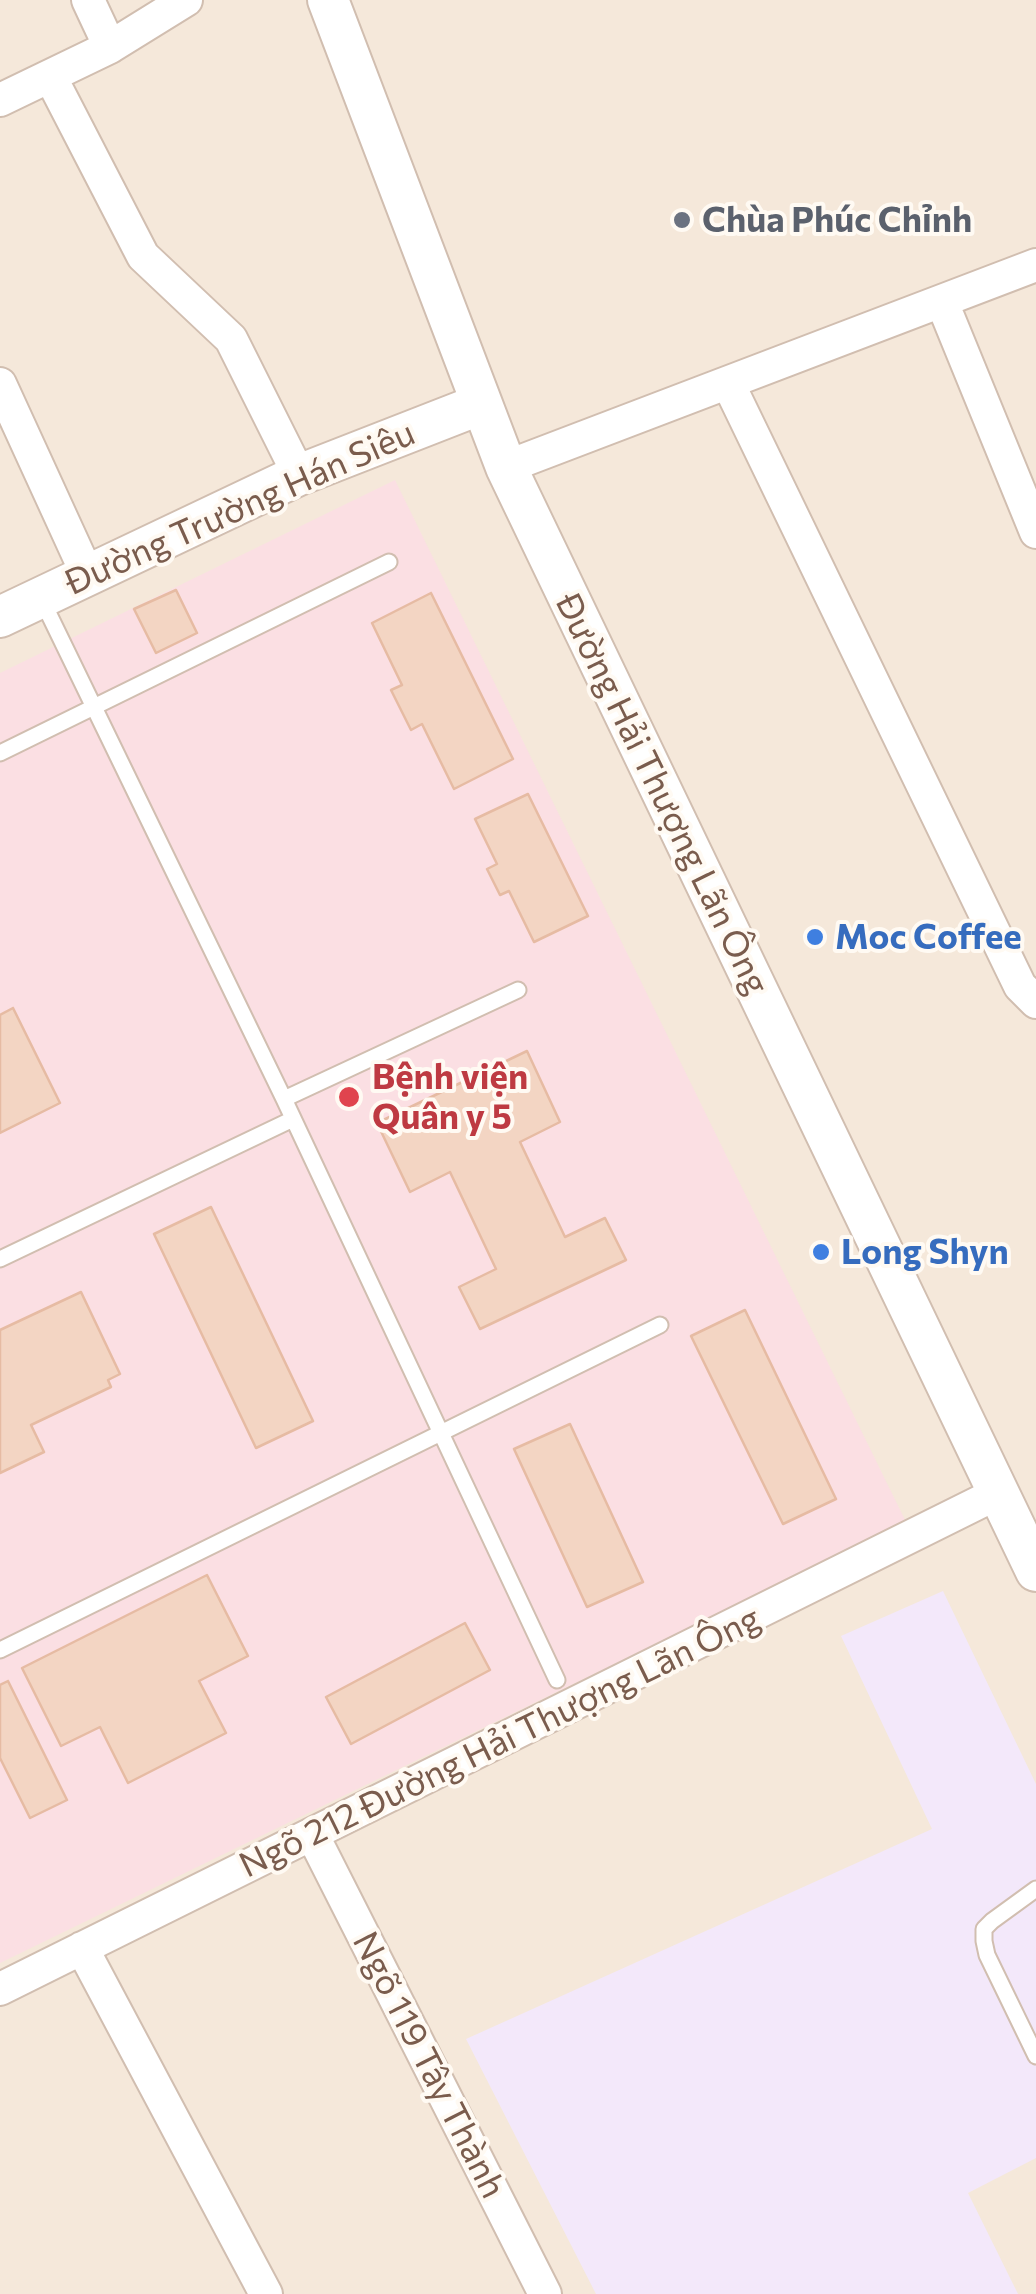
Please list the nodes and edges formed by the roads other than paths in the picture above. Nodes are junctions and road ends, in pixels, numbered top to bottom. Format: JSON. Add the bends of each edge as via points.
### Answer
{"nodes":[{"id":1,"x":88,"y":0,"type":"edge"},
{"id":2,"x":186,"y":0,"type":"edge"},
{"id":3,"x":328,"y":0,"type":"edge"},
{"id":4,"x":110,"y":47,"type":"junction"},
{"id":5,"x":50,"y":76,"type":"junction"},
{"id":6,"x":0,"y":100,"type":"edge"},
{"id":7,"x":1036,"y":265,"type":"edge"},
{"id":8,"x":942,"y":302,"type":"junction"},
{"id":9,"x":0,"y":384,"type":"edge"},
{"id":10,"x":729,"y":385,"type":"junction"},
{"id":11,"x":481,"y":404,"type":"junction"},
{"id":12,"x":506,"y":468,"type":"junction"},
{"id":13,"x":299,"y":475,"type":"junction"},
{"id":14,"x":1036,"y":532,"type":"edge"},
{"id":15,"x":389,"y":562,"type":"dead end"},
{"id":16,"x":88,"y":574,"type":"junction"},
{"id":17,"x":41,"y":597,"type":"junction"},
{"id":18,"x":0,"y":617,"type":"edge"},
{"id":19,"x":95,"y":708,"type":"junction"},
{"id":20,"x":0,"y":753,"type":"edge"},
{"id":21,"x":518,"y":990,"type":"dead end"},
{"id":22,"x":1036,"y":1002,"type":"edge"},
{"id":23,"x":284,"y":1098,"type":"junction"},
{"id":24,"x":293,"y":1119,"type":"junction"},
{"id":25,"x":0,"y":1259,"type":"edge"},
{"id":26,"x":660,"y":1324,"type":"dead end"},
{"id":27,"x":440,"y":1435,"type":"junction"},
{"id":28,"x":998,"y":1492,"type":"junction"},
{"id":29,"x":1036,"y":1571,"type":"edge"},
{"id":30,"x":0,"y":1650,"type":"edge"},
{"id":31,"x":557,"y":1680,"type":"dead end"},
{"id":32,"x":313,"y":1836,"type":"junction"},
{"id":33,"x":1036,"y":1889,"type":"edge"},
{"id":34,"x":82,"y":1948,"type":"junction"},
{"id":35,"x":0,"y":1989,"type":"edge"},
{"id":36,"x":1036,"y":2056,"type":"edge"},
{"id":37,"x":266,"y":2294,"type":"edge"},
{"id":38,"x":545,"y":2294,"type":"edge"}],
"edges":[{"from":1,"to":4,"type":"street"},
{"from":2,"to":4,"type":"street"},
{"from":3,"to":11,"type":"street","name":"Đường Hải Thượng Lãn Ông"},
{"from":4,"to":5,"type":"street"},
{"from":5,"to":6,"type":"street"},
{"from":5,"to":13,"type":"street","via":[[144,256],[232,340]]},
{"from":7,"to":8,"type":"street"},
{"from":8,"to":10,"type":"street"},
{"from":8,"to":14,"type":"street"},
{"from":9,"to":16,"type":"street"},
{"from":10,"to":12,"type":"street"},
{"from":10,"to":22,"type":"street","via":[[1020,986]]},
{"from":11,"to":12,"type":"street","name":"Đường Hải Thượng Lãn Ông"},
{"from":11,"to":13,"type":"street","name":"Đường Trường Hán Siêu"},
{"from":12,"to":28,"type":"street","name":"Đường Hải Thượng Lãn Ông"},
{"from":13,"to":16,"type":"street","name":"Đường Trường Hán Siêu"},
{"from":15,"to":19,"type":"lane"},
{"from":16,"to":17,"type":"street","name":"Đường Trường Hán Siêu"},
{"from":17,"to":18,"type":"street","name":"Đường Trường Hán Siêu"},
{"from":17,"to":19,"type":"lane"},
{"from":19,"to":20,"type":"lane"},
{"from":19,"to":23,"type":"lane"},
{"from":21,"to":23,"type":"lane"},
{"from":23,"to":24,"type":"lane"},
{"from":24,"to":25,"type":"lane"},
{"from":24,"to":27,"type":"lane"},
{"from":26,"to":27,"type":"lane"},
{"from":27,"to":30,"type":"lane"},
{"from":27,"to":31,"type":"lane"},
{"from":28,"to":29,"type":"street","name":"Đường Hải Thượng Lãn Ông"},
{"from":28,"to":32,"type":"street","name":"Ngõ 212 Đường Hải Thượng Lãn Ông"},
{"from":32,"to":34,"type":"street","name":"Ngõ 212 Đường Hải Thượng Lãn Ông"},
{"from":32,"to":38,"type":"street","name":"Ngõ 119 Tây Thành"},
{"from":33,"to":36,"type":"lane","via":[[984,1929],[984,1941]]},
{"from":34,"to":35,"type":"street","name":"Ngõ 212 Đường Hải Thượng Lãn Ông"},
{"from":34,"to":37,"type":"street"}]}
